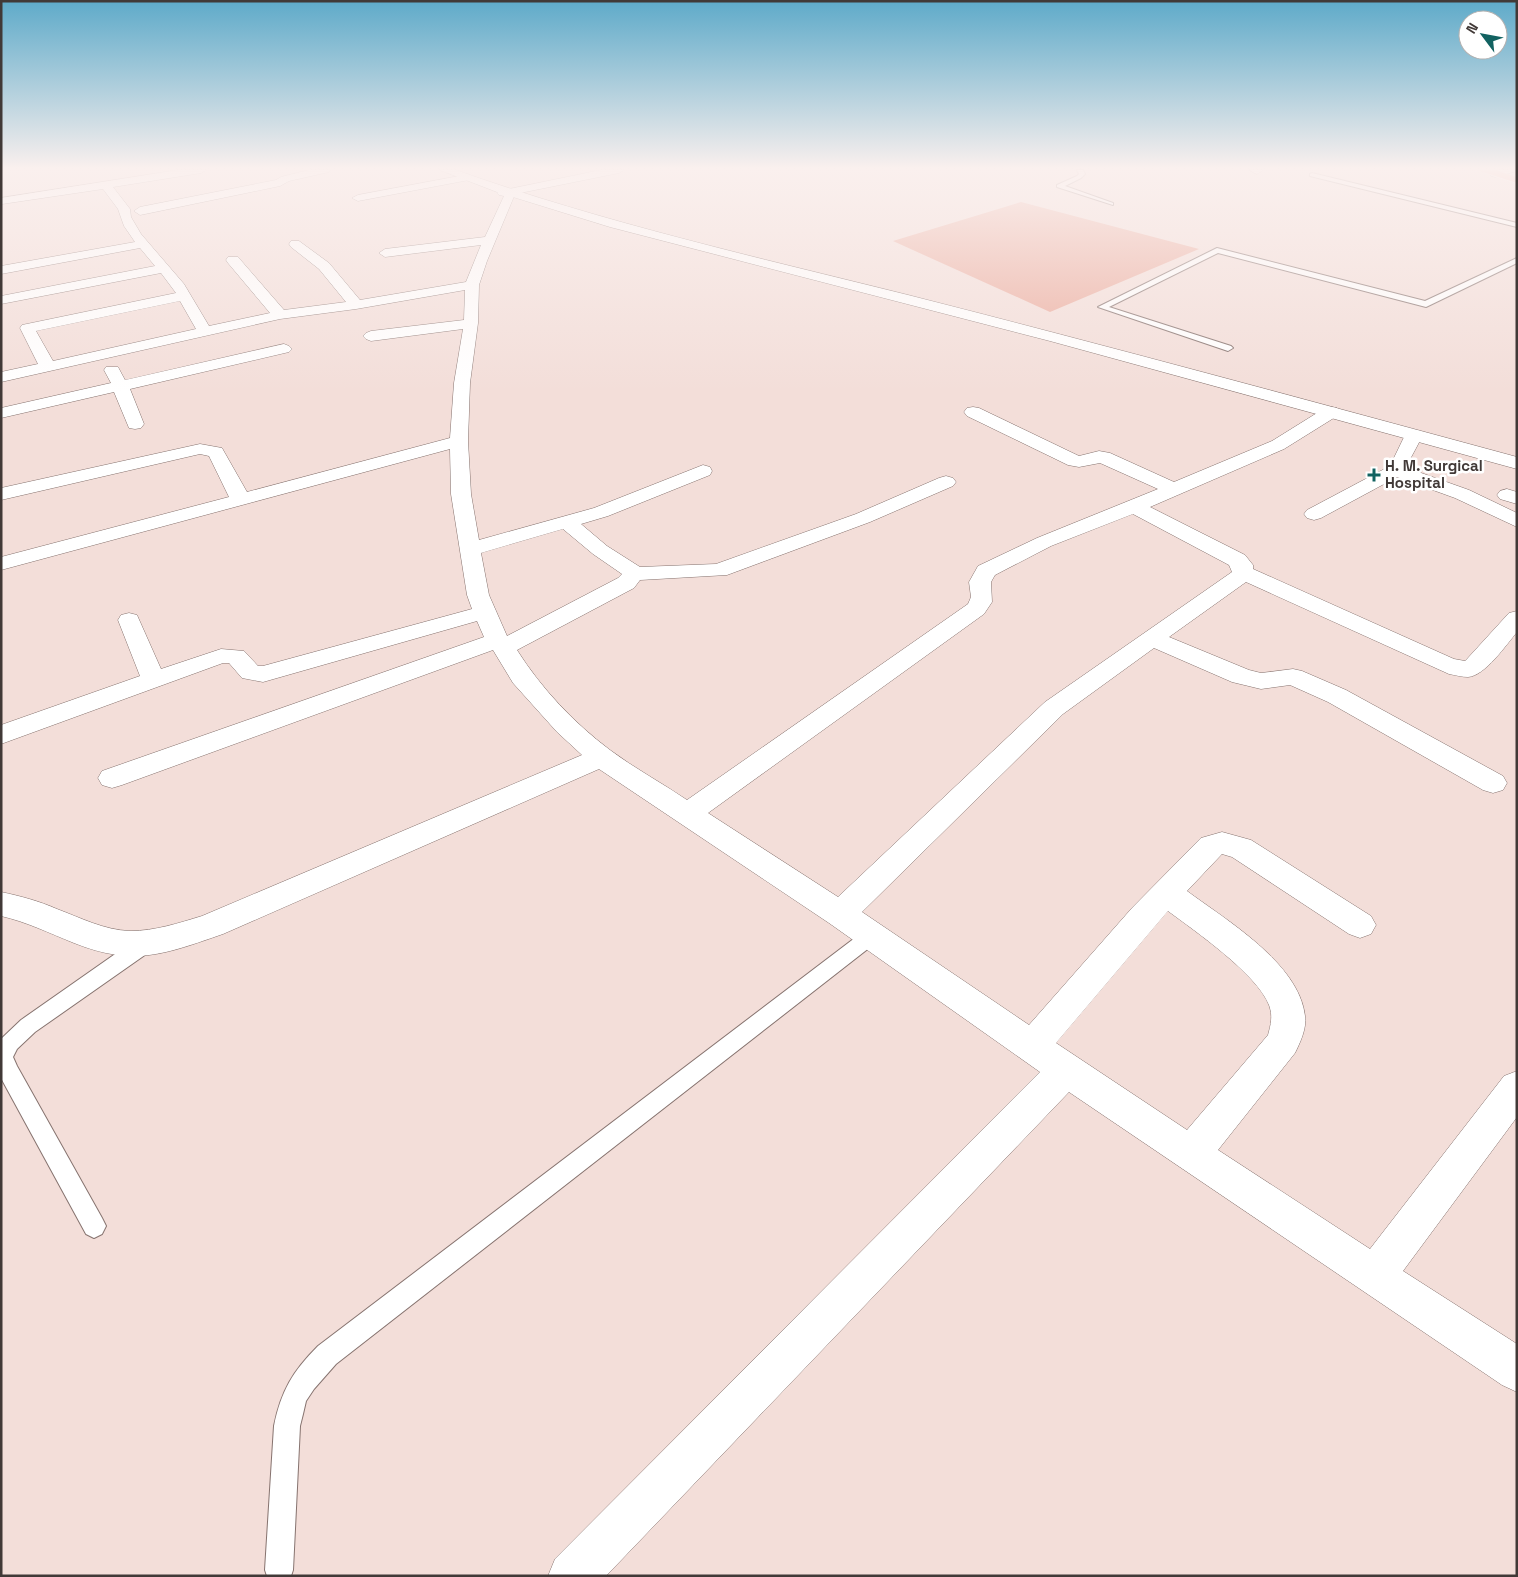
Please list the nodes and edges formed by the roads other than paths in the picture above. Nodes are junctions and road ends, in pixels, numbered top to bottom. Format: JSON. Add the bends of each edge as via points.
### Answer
{"nodes":[{"id":1,"x":143,"y":244,"type":"joint"},
{"id":2,"x":295,"y":244,"type":"dead end"},
{"id":3,"x":461,"y":244,"type":"edge"},
{"id":4,"x":489,"y":244,"type":"edge"},
{"id":5,"x":686,"y":244,"type":"edge"},
{"id":6,"x":385,"y":253,"type":"dead end"},
{"id":7,"x":233,"y":260,"type":"dead end"},
{"id":8,"x":1517,"y":260,"type":"edge"},
{"id":9,"x":1,"y":270,"type":"edge"},
{"id":10,"x":163,"y":270,"type":"junction"},
{"id":11,"x":472,"y":285,"type":"junction"},
{"id":12,"x":184,"y":296,"type":"junction"},
{"id":13,"x":1,"y":300,"type":"edge"},
{"id":14,"x":356,"y":305,"type":"junction"},
{"id":15,"x":280,"y":315,"type":"junction"},
{"id":16,"x":471,"y":323,"type":"junction"},
{"id":17,"x":204,"y":332,"type":"junction"},
{"id":18,"x":371,"y":336,"type":"dead end"},
{"id":19,"x":1228,"y":348,"type":"dead end"},
{"id":20,"x":284,"y":349,"type":"dead end"},
{"id":21,"x":103,"y":355,"type":"junction"},
{"id":22,"x":48,"y":367,"type":"junction"},
{"id":23,"x":1,"y":377,"type":"edge"},
{"id":24,"x":120,"y":386,"type":"junction"},
{"id":25,"x":973,"y":412,"type":"dead end"},
{"id":26,"x":1331,"y":412,"type":"junction"},
{"id":27,"x":1,"y":413,"type":"edge"},
{"id":28,"x":135,"y":424,"type":"dead end"},
{"id":29,"x":1414,"y":435,"type":"junction"},
{"id":30,"x":459,"y":441,"type":"junction"},
{"id":31,"x":1517,"y":463,"type":"edge"},
{"id":32,"x":1399,"y":469,"type":"junction"},
{"id":33,"x":703,"y":471,"type":"dead end"},
{"id":34,"x":946,"y":482,"type":"dead end"},
{"id":35,"x":1174,"y":489,"type":"junction"},
{"id":36,"x":1,"y":494,"type":"edge"},
{"id":37,"x":241,"y":500,"type":"junction"},
{"id":38,"x":1134,"y":507,"type":"junction"},
{"id":39,"x":1314,"y":514,"type":"dead end"},
{"id":40,"x":1517,"y":521,"type":"edge"},
{"id":41,"x":567,"y":522,"type":"junction"},
{"id":42,"x":470,"y":549,"type":"junction"},
{"id":43,"x":1,"y":564,"type":"edge"},
{"id":44,"x":1243,"y":572,"type":"junction"},
{"id":45,"x":634,"y":574,"type":"junction"},
{"id":46,"x":485,"y":612,"type":"junction"},
{"id":47,"x":1517,"y":618,"type":"edge"},
{"id":48,"x":129,"y":620,"type":"dead end"},
{"id":49,"x":1152,"y":639,"type":"junction"},
{"id":50,"x":501,"y":644,"type":"junction"},
{"id":51,"x":154,"y":680,"type":"junction"},
{"id":52,"x":1,"y":735,"type":"edge"},
{"id":53,"x":600,"y":757,"type":"junction"},
{"id":54,"x":112,"y":778,"type":"dead end"},
{"id":55,"x":1493,"y":783,"type":"dead end"},
{"id":56,"x":687,"y":814,"type":"junction"},
{"id":57,"x":1166,"y":892,"type":"junction"},
{"id":58,"x":1,"y":904,"type":"edge"},
{"id":59,"x":840,"y":914,"type":"junction"},
{"id":60,"x":1360,"y":925,"type":"dead end"},
{"id":61,"x":871,"y":936,"type":"junction"},
{"id":62,"x":147,"y":943,"type":"junction"},
{"id":63,"x":1032,"y":1046,"type":"junction"},
{"id":64,"x":1066,"y":1070,"type":"junction"},
{"id":65,"x":1517,"y":1088,"type":"edge"},
{"id":66,"x":1192,"y":1153,"type":"junction"},
{"id":67,"x":94,"y":1226,"type":"dead end"},
{"id":68,"x":1375,"y":1276,"type":"junction"},
{"id":69,"x":1517,"y":1370,"type":"edge"},
{"id":70,"x":279,"y":1570,"type":"dead end"},
{"id":71,"x":572,"y":1576,"type":"edge"}],
"edges":[{"from":1,"to":9,"type":"street"},
{"from":1,"to":10,"type":"street"},
{"from":2,"to":14,"type":"street","via":[[324,266]]},
{"from":3,"to":6,"type":"street"},
{"from":4,"to":11,"type":"street"},
{"from":5,"to":26,"type":"street"},
{"from":7,"to":15,"type":"street"},
{"from":8,"to":19,"type":"lane","via":[[1426,304],[1217,250],[1102,307]]},
{"from":10,"to":12,"type":"street"},
{"from":10,"to":13,"type":"street"},
{"from":11,"to":14,"type":"street"},
{"from":11,"to":16,"type":"street"},
{"from":12,"to":17,"type":"street"},
{"from":12,"to":22,"type":"street","via":[[27,328]]},
{"from":14,"to":15,"type":"street"},
{"from":15,"to":17,"type":"street"},
{"from":16,"to":18,"type":"street"},
{"from":16,"to":30,"type":"street","via":[[462,383]]},
{"from":17,"to":21,"type":"street"},
{"from":20,"to":24,"type":"street"},
{"from":21,"to":22,"type":"street"},
{"from":21,"to":24,"type":"street"},
{"from":22,"to":23,"type":"street"},
{"from":24,"to":27,"type":"street"},
{"from":24,"to":28,"type":"street"},
{"from":25,"to":35,"type":"street","via":[[1075,461],[1103,457]]},
{"from":26,"to":29,"type":"street"},
{"from":26,"to":35,"type":"street","via":[[1278,445]]},
{"from":29,"to":31,"type":"street"},
{"from":29,"to":32,"type":"street","via":[[1398,465]]},
{"from":30,"to":37,"type":"street"},
{"from":30,"to":42,"type":"street","via":[[460,494]]},
{"from":32,"to":39,"type":"street"},
{"from":32,"to":40,"type":"street","via":[[1413,478],[1475,500]]},
{"from":33,"to":41,"type":"street","via":[[601,512]]},
{"from":34,"to":45,"type":"street","via":[[863,518],[719,570]]},
{"from":35,"to":38,"type":"street"},
{"from":36,"to":37,"type":"street","via":[[200,449],[216,452]]},
{"from":37,"to":43,"type":"street"},
{"from":38,"to":44,"type":"street","via":[[1237,560]]},
{"from":38,"to":56,"type":"street","via":[[1044,542],[986,570],[980,582],[981,602],[976,609]]},
{"from":41,"to":42,"type":"street"},
{"from":41,"to":45,"type":"street"},
{"from":42,"to":46,"type":"street","via":[[478,595]]},
{"from":44,"to":47,"type":"street","via":[[1449,666],[1460,668],[1469,669],[1476,664]]},
{"from":44,"to":49,"type":"street"},
{"from":45,"to":50,"type":"street","via":[[626,583]]},
{"from":46,"to":50,"type":"street"},
{"from":46,"to":51,"type":"street","via":[[271,672],[251,673],[236,656],[229,655]]},
{"from":48,"to":51,"type":"street"},
{"from":49,"to":55,"type":"street","via":[[1241,676],[1261,680],[1293,678],[1313,685]]},
{"from":49,"to":59,"type":"street","via":[[1054,708]]},
{"from":50,"to":53,"type":"street","via":[[522,677],[566,726]]},
{"from":50,"to":54,"type":"street"},
{"from":51,"to":52,"type":"street"},
{"from":53,"to":56,"type":"street"},
{"from":53,"to":62,"type":"street","via":[[212,926],[176,938]]},
{"from":56,"to":59,"type":"street"},
{"from":57,"to":60,"type":"street","via":[[1211,846],[1232,844]]},
{"from":57,"to":63,"type":"street"},
{"from":57,"to":66,"type":"street","via":[[1254,962],[1274,983],[1285,1002],[1289,1018],[1283,1042]]},
{"from":58,"to":62,"type":"street","via":[[20,907],[117,943]]},
{"from":59,"to":61,"type":"street"},
{"from":61,"to":63,"type":"street"},
{"from":61,"to":70,"type":"lane","via":[[326,1355],[310,1372],[290,1404]]},
{"from":62,"to":67,"type":"lane","via":[[28,1026],[3,1056]]},
{"from":63,"to":64,"type":"street"},
{"from":64,"to":66,"type":"street"},
{"from":64,"to":71,"type":"street"},
{"from":65,"to":68,"type":"street"},
{"from":66,"to":68,"type":"street"},
{"from":68,"to":69,"type":"street"}]}
